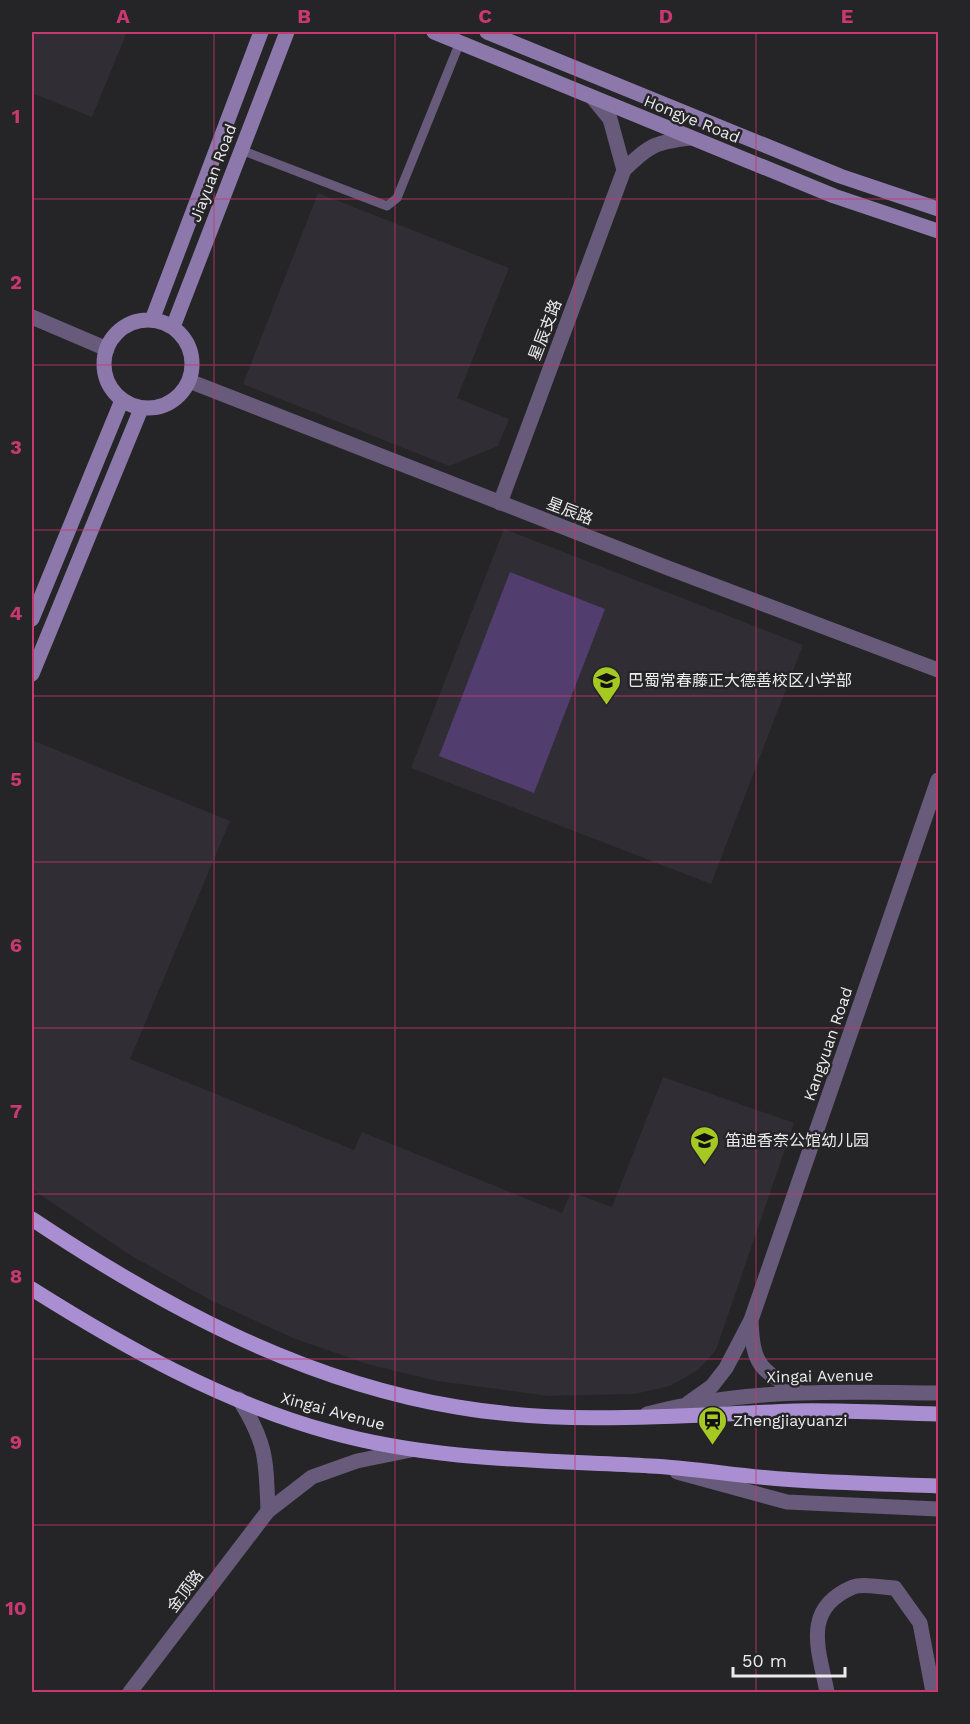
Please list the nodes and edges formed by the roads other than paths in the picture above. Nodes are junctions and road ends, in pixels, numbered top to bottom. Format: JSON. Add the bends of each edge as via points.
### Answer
{"nodes":[{"id":1,"x":261,"y":32,"type":"edge"},
{"id":2,"x":287,"y":32,"type":"edge"},
{"id":3,"x":434,"y":32,"type":"edge"},
{"id":4,"x":487,"y":32,"type":"edge"},
{"id":5,"x":460,"y":42,"type":"junction"},
{"id":6,"x":592,"y":97,"type":"junction"},
{"id":7,"x":690,"y":138,"type":"junction"},
{"id":8,"x":241,"y":150,"type":"junction"},
{"id":9,"x":624,"y":170,"type":"junction"},
{"id":10,"x":939,"y":209,"type":"edge"},
{"id":11,"x":939,"y":231,"type":"edge"},
{"id":12,"x":32,"y":317,"type":"edge"},
{"id":13,"x":152,"y":320,"type":"junction"},
{"id":14,"x":173,"y":327,"type":"junction"},
{"id":15,"x":107,"y":349,"type":"junction"},
{"id":16,"x":189,"y":381,"type":"junction"},
{"id":17,"x":122,"y":400,"type":"junction"},
{"id":18,"x":141,"y":409,"type":"junction"},
{"id":19,"x":500,"y":503,"type":"junction"},
{"id":20,"x":32,"y":619,"type":"edge"},
{"id":21,"x":939,"y":670,"type":"edge"},
{"id":22,"x":32,"y":674,"type":"edge"},
{"id":23,"x":939,"y":780,"type":"edge"},
{"id":24,"x":32,"y":1219,"type":"edge"},
{"id":25,"x":32,"y":1288,"type":"edge"},
{"id":26,"x":751,"y":1320,"type":"junction"},
{"id":27,"x":797,"y":1391,"type":"junction"},
{"id":28,"x":939,"y":1393,"type":"edge"},
{"id":29,"x":239,"y":1400,"type":"junction"},
{"id":30,"x":688,"y":1403,"type":"junction"},
{"id":31,"x":939,"y":1414,"type":"edge"},
{"id":32,"x":632,"y":1418,"type":"junction"},
{"id":33,"x":415,"y":1449,"type":"junction"},
{"id":34,"x":654,"y":1466,"type":"junction"},
{"id":35,"x":939,"y":1486,"type":"edge"},
{"id":36,"x":939,"y":1509,"type":"edge"},
{"id":37,"x":268,"y":1510,"type":"junction"},
{"id":38,"x":130,"y":1692,"type":"edge"},
{"id":39,"x":827,"y":1692,"type":"edge"},
{"id":40,"x":933,"y":1692,"type":"edge"}],
"edges":[{"from":1,"to":13,"type":"main road","name":"Jiayuan Road"},
{"from":2,"to":8,"type":"main road","name":"Jiayuan Road"},
{"from":3,"to":5,"type":"main road","name":"Hongye Road"},
{"from":4,"to":10,"type":"main road","name":"Hongye Road","via":[[840,176]]},
{"from":5,"to":6,"type":"main road","name":"Hongye Road"},
{"from":5,"to":8,"type":"lane","via":[[398,198],[387,206]]},
{"from":6,"to":7,"type":"main road","name":"Hongye Road"},
{"from":6,"to":9,"type":"street","via":[[610,119]]},
{"from":7,"to":9,"type":"street","via":[[661,141],[642,152]]},
{"from":7,"to":11,"type":"main road","name":"Hongye Road","via":[[834,196]]},
{"from":8,"to":14,"type":"main road","name":"Jiayuan Road"},
{"from":9,"to":19,"type":"street","name":"星辰支路"},
{"from":12,"to":15,"type":"street"},
{"from":13,"to":14,"type":"main road"},
{"from":13,"to":15,"type":"main road","via":[[121,330]]},
{"from":14,"to":16,"type":"main road","via":[[191,356]]},
{"from":15,"to":17,"type":"main road","via":[[108,382]]},
{"from":16,"to":18,"type":"main road","via":[[173,401]]},
{"from":16,"to":19,"type":"street","name":"星辰路"},
{"from":17,"to":18,"type":"main road"},
{"from":17,"to":20,"type":"main road"},
{"from":18,"to":22,"type":"main road"},
{"from":19,"to":21,"type":"street","name":"星辰路"},
{"from":23,"to":26,"type":"street","name":"Kangyuan Road"},
{"from":24,"to":32,"type":"main road","name":"Xingai Avenue","via":[[103,1266],[213,1327],[295,1362],[381,1391],[457,1407],[531,1416]]},
{"from":25,"to":29,"type":"main road","name":"Xingai Avenue","via":[[77,1317]]},
{"from":26,"to":27,"type":"street","via":[[752,1349],[760,1364],[774,1378]]},
{"from":26,"to":30,"type":"street","via":[[726,1368],[712,1386]]},
{"from":27,"to":28,"type":"street","name":"Xingai Avenue"},
{"from":27,"to":30,"type":"street","name":"Xingai Avenue"},
{"from":29,"to":33,"type":"main road","name":"Xingai Avenue","via":[[329,1432]]},
{"from":29,"to":37,"type":"street","via":[[258,1430],[266,1461]]},
{"from":30,"to":32,"type":"street","name":"Xingai Avenue"},
{"from":31,"to":32,"type":"main road","name":"Xingai Avenue","via":[[798,1411]]},
{"from":33,"to":34,"type":"main road","name":"Xingai Avenue","via":[[451,1455]]},
{"from":33,"to":37,"type":"street","name":"金顶路","via":[[357,1461],[312,1477]]},
{"from":34,"to":35,"type":"main road","name":"Xingai Avenue","via":[[783,1479]]},
{"from":34,"to":36,"type":"street","name":"Xingai Avenue","via":[[787,1502]]},
{"from":37,"to":38,"type":"street","name":"金顶路"},
{"from":39,"to":40,"type":"street","via":[[815,1632],[822,1608],[854,1586],[895,1588],[920,1623]]}]}
